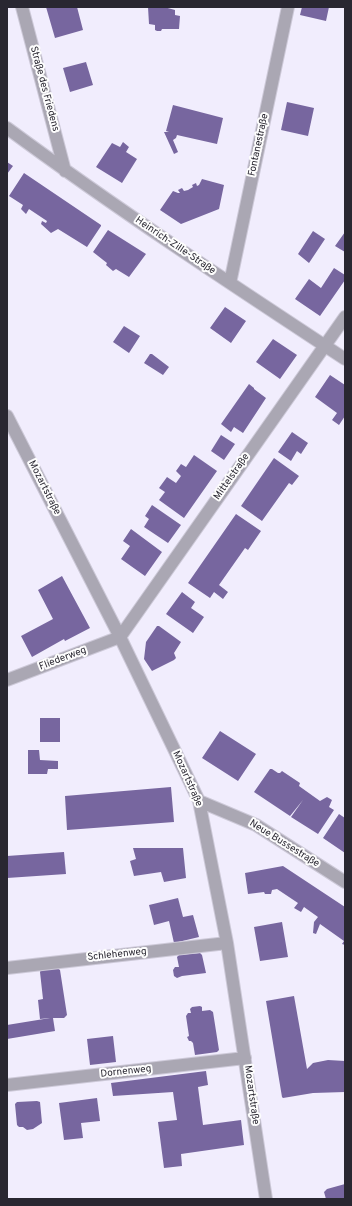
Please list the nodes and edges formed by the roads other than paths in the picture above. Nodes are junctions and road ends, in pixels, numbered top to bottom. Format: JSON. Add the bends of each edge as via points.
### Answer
{"nodes":[{"id":1,"x":22,"y":7,"type":"edge"},
{"id":2,"x":288,"y":7,"type":"edge"},
{"id":3,"x":7,"y":128,"type":"edge"},
{"id":4,"x":65,"y":171,"type":"junction"},
{"id":5,"x":230,"y":283,"type":"junction"},
{"id":6,"x":345,"y":317,"type":"edge"},
{"id":7,"x":324,"y":345,"type":"junction"},
{"id":8,"x":345,"y":359,"type":"edge"},
{"id":9,"x":7,"y":416,"type":"edge"},
{"id":10,"x":120,"y":637,"type":"junction"},
{"id":11,"x":7,"y":680,"type":"edge"},
{"id":12,"x":199,"y":801,"type":"junction"},
{"id":13,"x":345,"y":882,"type":"edge"},
{"id":14,"x":227,"y":943,"type":"junction"},
{"id":15,"x":7,"y":968,"type":"edge"},
{"id":16,"x":245,"y":1058,"type":"junction"},
{"id":17,"x":7,"y":1085,"type":"edge"},
{"id":18,"x":266,"y":1199,"type":"edge"}],
"edges":[{"from":1,"to":4,"type":"street","name":"Straße des Friedens"},
{"from":2,"to":5,"type":"street","name":"Fontanestraße"},
{"from":3,"to":4,"type":"street","name":"Heinrich-Zille-Straße"},
{"from":4,"to":5,"type":"street","name":"Heinrich-Zille-Straße"},
{"from":5,"to":7,"type":"street","name":"Heinrich-Zille-Straße"},
{"from":6,"to":7,"type":"street","name":"Mittelstraße"},
{"from":7,"to":8,"type":"street","name":"Heinrich-Zille-Straße"},
{"from":7,"to":10,"type":"street","name":"Mittelstraße"},
{"from":9,"to":10,"type":"street","name":"Mozartstraße"},
{"from":10,"to":11,"type":"street","name":"Fliederweg"},
{"from":10,"to":12,"type":"street","name":"Mozartstraße"},
{"from":12,"to":13,"type":"street","name":"Neue Bussestraße","via":[[256,825]]},
{"from":12,"to":14,"type":"street","name":"Mozartstraße"},
{"from":14,"to":15,"type":"street","name":"Schlehenweg"},
{"from":14,"to":16,"type":"street","name":"Mozartstraße"},
{"from":16,"to":17,"type":"street","name":"Dornenweg"},
{"from":16,"to":18,"type":"street","name":"Mozartstraße"}]}
